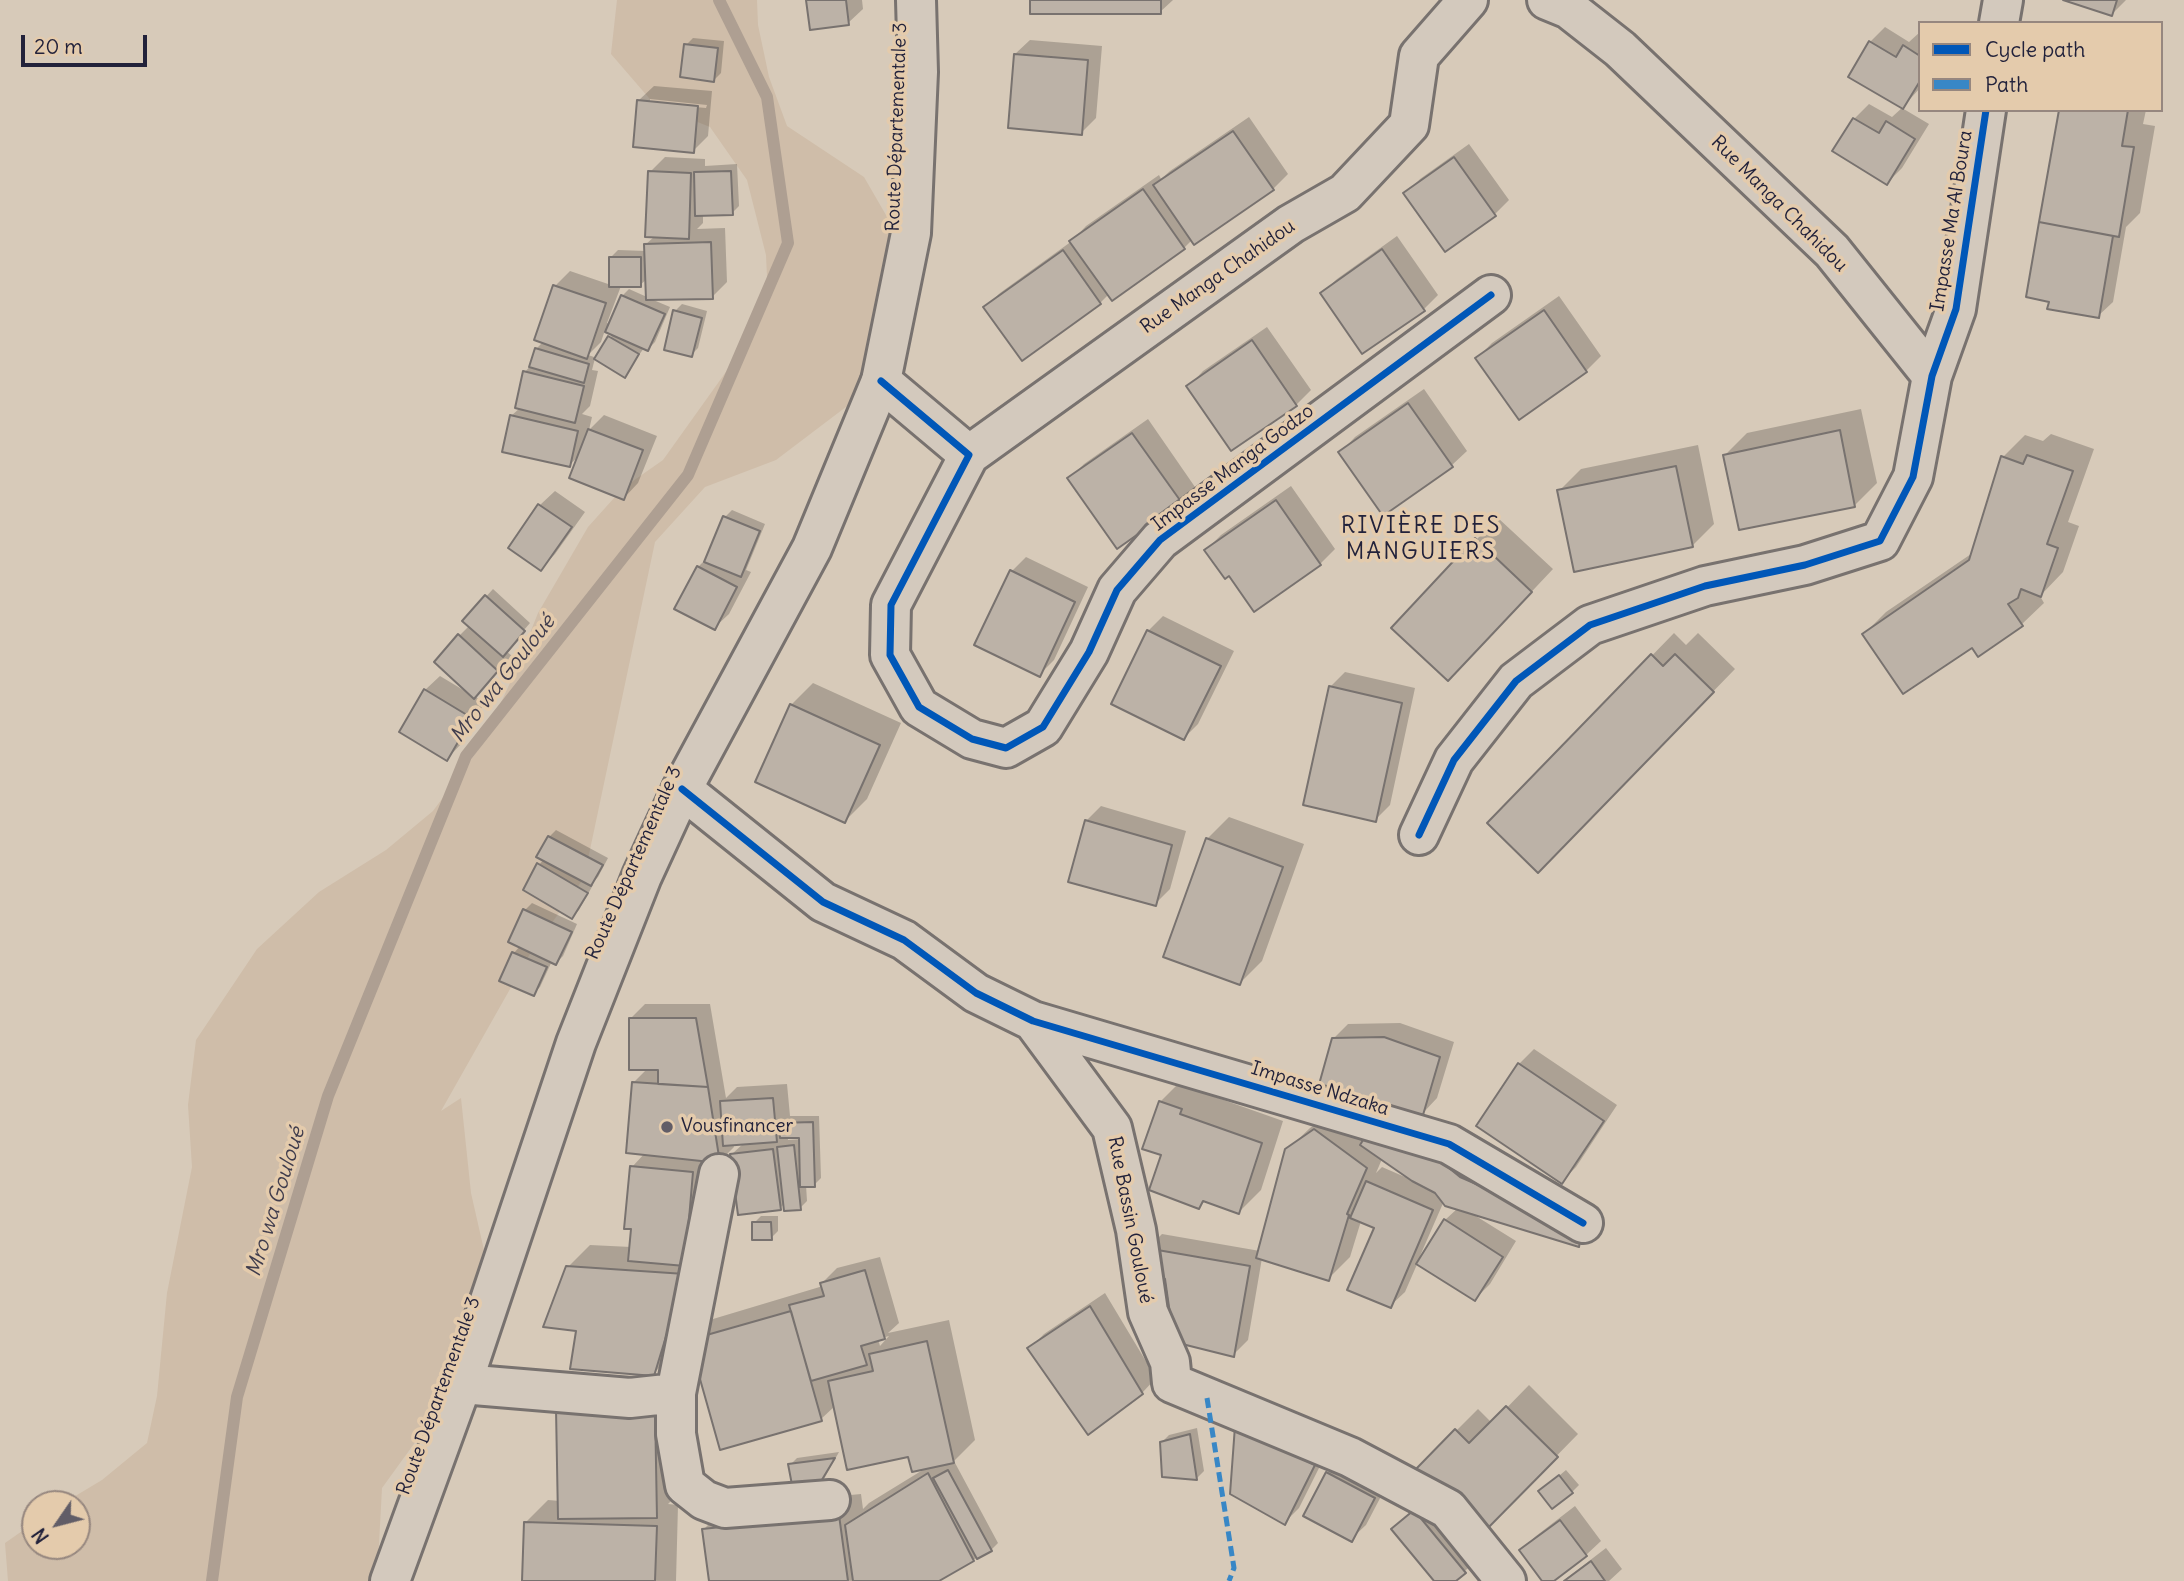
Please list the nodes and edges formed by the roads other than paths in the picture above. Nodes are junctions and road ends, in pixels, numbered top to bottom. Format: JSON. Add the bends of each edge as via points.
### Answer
{"nodes":[{"id":1,"x":916,"y":0,"type":"edge"},
{"id":2,"x":1468,"y":0,"type":"edge"},
{"id":3,"x":1547,"y":0,"type":"edge"},
{"id":4,"x":2003,"y":0,"type":"edge"},
{"id":5,"x":1999,"y":21,"type":"edge"},
{"id":6,"x":1986,"y":112,"type":"edge"},
{"id":7,"x":1491,"y":295,"type":"dead end"},
{"id":8,"x":1932,"y":376,"type":"junction"},
{"id":9,"x":881,"y":381,"type":"junction"},
{"id":10,"x":969,"y":455,"type":"junction"},
{"id":11,"x":682,"y":789,"type":"junction"},
{"id":12,"x":1419,"y":835,"type":"dead end"},
{"id":13,"x":1033,"y":1021,"type":"junction"},
{"id":14,"x":719,"y":1174,"type":"dead end"},
{"id":15,"x":1583,"y":1223,"type":"dead end"},
{"id":16,"x":461,"y":1384,"type":"junction"},
{"id":17,"x":676,"y":1393,"type":"junction"},
{"id":18,"x":830,"y":1500,"type":"dead end"},
{"id":19,"x":390,"y":1581,"type":"edge"},
{"id":20,"x":1506,"y":1581,"type":"edge"}],
"edges":[{"from":1,"to":9,"type":"street","name":"Route Départementale 3","via":[[918,72],[911,233]]},
{"from":2,"to":10,"type":"street","name":"Rue Manga Chahidou","via":[[1419,56],[1409,125],[1345,193],[1291,224]]},
{"from":3,"to":8,"type":"street","name":"Rue Manga Chahidou","via":[[1569,9],[1620,49],[1832,251]]},
{"from":4,"to":5,"type":"street"},
{"from":6,"to":8,"type":"street","name":"Impasse Ma Al Boura","via":[[1956,309]]},
{"from":7,"to":10,"type":"street","name":"Impasse Manga Godzo","via":[[1160,540],[1117,590],[1089,652],[1043,727],[1006,748],[972,739],[919,707],[890,655],[891,605]]},
{"from":8,"to":12,"type":"street","via":[[1913,477],[1880,541],[1805,565],[1705,586],[1590,625],[1516,681],[1454,760]]},
{"from":9,"to":10,"type":"street"},
{"from":9,"to":11,"type":"street","name":"Route Départementale 3","via":[[812,548]]},
{"from":11,"to":13,"type":"street","name":"Rue Bassin Gouloué","via":[[822,902],[904,940],[976,993]]},
{"from":11,"to":16,"type":"street","name":"Route Départementale 3","via":[[576,1042]]},
{"from":13,"to":15,"type":"street","name":"Impasse Ndzaka","via":[[1449,1144]]},
{"from":13,"to":20,"type":"street","name":"Rue Bassin Gouloué","via":[[1112,1128],[1149,1312],[1170,1362],[1172,1383],[1350,1457],[1448,1509]]},
{"from":14,"to":17,"type":"street"},
{"from":16,"to":17,"type":"street","via":[[630,1398]]},
{"from":16,"to":19,"type":"street","name":"Route Départementale 3"},
{"from":17,"to":18,"type":"street","via":[[676,1434],[685,1485],[704,1500],[725,1507]]}]}
